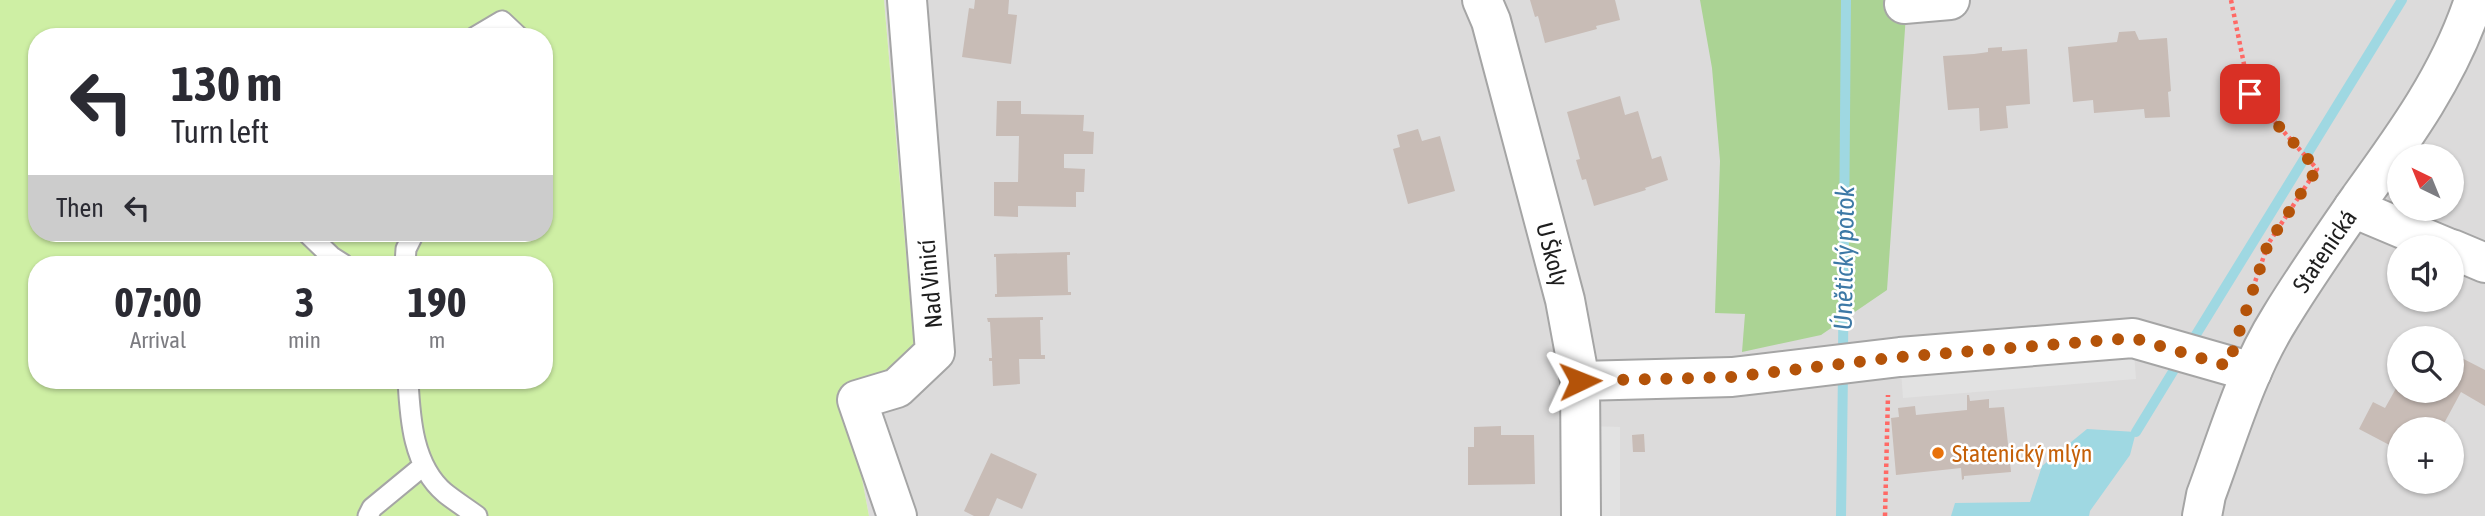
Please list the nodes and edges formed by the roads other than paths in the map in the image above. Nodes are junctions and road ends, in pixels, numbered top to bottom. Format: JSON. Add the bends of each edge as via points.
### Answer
{"nodes":[{"id":1,"x":907,"y":0,"type":"edge"},
{"id":2,"x":1482,"y":0,"type":"edge"},
{"id":3,"x":1950,"y":0,"type":"edge"},
{"id":4,"x":2474,"y":0,"type":"edge"},
{"id":5,"x":1904,"y":4,"type":"dead end"},
{"id":6,"x":488,"y":28,"type":"edge"},
{"id":7,"x":509,"y":28,"type":"edge"},
{"id":8,"x":2353,"y":208,"type":"junction"},
{"id":9,"x":2417,"y":235,"type":"edge"},
{"id":10,"x":316,"y":242,"type":"edge"},
{"id":11,"x":2464,"y":254,"type":"edge"},
{"id":12,"x":331,"y":256,"type":"edge"},
{"id":13,"x":2485,"y":263,"type":"edge"},
{"id":14,"x":2252,"y":372,"type":"junction"},
{"id":15,"x":1580,"y":381,"type":"junction"},
{"id":16,"x":409,"y":389,"type":"edge"},
{"id":17,"x":423,"y":466,"type":"junction"},
{"id":18,"x":368,"y":516,"type":"edge"},
{"id":19,"x":477,"y":516,"type":"edge"},
{"id":20,"x":897,"y":516,"type":"edge"},
{"id":21,"x":1581,"y":516,"type":"edge"},
{"id":22,"x":2202,"y":516,"type":"edge"}],
"edges":[{"from":1,"to":20,"type":"street","name":"Nad Vinicí","via":[[935,352],[897,388],[857,400]]},
{"from":2,"to":15,"type":"street","name":"U Školy","via":[[1565,300]]},
{"from":3,"to":5,"type":"street"},
{"from":4,"to":8,"type":"street","name":"Statenická","via":[[2464,31],[2421,113]]},
{"from":6,"to":7,"type":"lane","via":[[502,21]]},
{"from":8,"to":9,"type":"street"},
{"from":8,"to":14,"type":"street","name":"Statenická","via":[[2279,320]]},
{"from":10,"to":12,"type":"lane"},
{"from":11,"to":13,"type":"street"},
{"from":14,"to":15,"type":"street","via":[[2133,338],[1732,377]]},
{"from":14,"to":22,"type":"street","name":"Statenická"},
{"from":15,"to":21,"type":"street","name":"U Školy"},
{"from":16,"to":17,"type":"lane"},
{"from":17,"to":18,"type":"lane"},
{"from":17,"to":19,"type":"lane","via":[[443,492]]}]}
